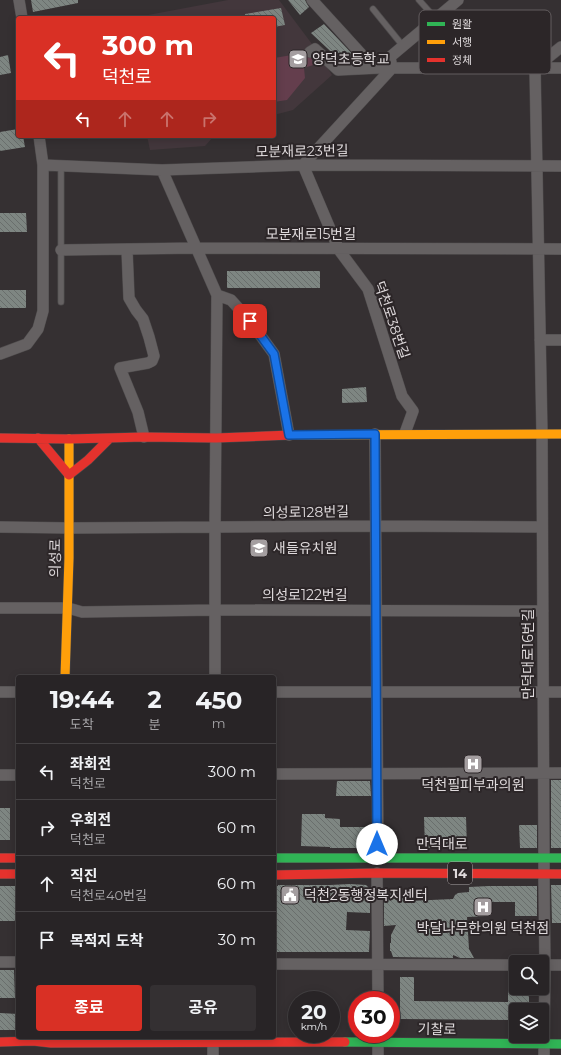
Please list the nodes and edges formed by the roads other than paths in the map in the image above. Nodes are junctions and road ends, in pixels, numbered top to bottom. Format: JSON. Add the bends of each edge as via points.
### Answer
{"nodes":[{"id":1,"x":19,"y":0,"type":"edge"},
{"id":2,"x":312,"y":0,"type":"edge"},
{"id":3,"x":419,"y":0,"type":"edge"},
{"id":4,"x":458,"y":0,"type":"edge"},
{"id":5,"x":373,"y":9,"type":"dead end"},
{"id":6,"x":428,"y":10,"type":"edge"},
{"id":7,"x":446,"y":10,"type":"edge"},
{"id":8,"x":22,"y":16,"type":"edge"},
{"id":9,"x":419,"y":33,"type":"edge"},
{"id":10,"x":403,"y":46,"type":"junction"},
{"id":11,"x":561,"y":47,"type":"edge"},
{"id":12,"x":310,"y":52,"type":"dead end"},
{"id":13,"x":551,"y":55,"type":"edge"},
{"id":14,"x":392,"y":68,"type":"junction"},
{"id":15,"x":419,"y":68,"type":"edge"},
{"id":16,"x":535,"y":74,"type":"edge"},
{"id":17,"x":39,"y":138,"type":"edge"},
{"id":18,"x":43,"y":165,"type":"junction"},
{"id":19,"x":61,"y":165,"type":"junction"},
{"id":20,"x":303,"y":165,"type":"junction"},
{"id":21,"x":537,"y":166,"type":"junction"},
{"id":22,"x":561,"y":166,"type":"edge"},
{"id":23,"x":162,"y":170,"type":"junction"},
{"id":24,"x":196,"y":248,"type":"junction"},
{"id":25,"x":538,"y":249,"type":"junction"},
{"id":26,"x":561,"y":249,"type":"edge"},
{"id":27,"x":61,"y":250,"type":"junction"},
{"id":28,"x":127,"y":250,"type":"junction"},
{"id":29,"x":339,"y":250,"type":"junction"},
{"id":30,"x":217,"y":295,"type":"junction"},
{"id":31,"x":61,"y":302,"type":"dead end"},
{"id":32,"x":540,"y":340,"type":"junction"},
{"id":33,"x":561,"y":340,"type":"edge"},
{"id":34,"x":0,"y":354,"type":"edge"},
{"id":35,"x":405,"y":433,"type":"junction"},
{"id":36,"x":375,"y":434,"type":"junction"},
{"id":37,"x":542,"y":434,"type":"junction"},
{"id":38,"x":561,"y":434,"type":"edge"},
{"id":39,"x":289,"y":435,"type":"junction"},
{"id":40,"x":144,"y":437,"type":"junction"},
{"id":41,"x":0,"y":438,"type":"edge"},
{"id":42,"x":38,"y":438,"type":"junction"},
{"id":43,"x":110,"y":438,"type":"junction"},
{"id":44,"x":216,"y":438,"type":"junction"},
{"id":45,"x":69,"y":439,"type":"junction"},
{"id":46,"x":70,"y":475,"type":"junction"},
{"id":47,"x":376,"y":526,"type":"junction"},
{"id":48,"x":0,"y":527,"type":"edge"},
{"id":49,"x":542,"y":527,"type":"junction"},
{"id":50,"x":70,"y":528,"type":"junction"},
{"id":51,"x":214,"y":528,"type":"junction"},
{"id":52,"x":0,"y":608,"type":"edge"},
{"id":53,"x":68,"y":608,"type":"junction"},
{"id":54,"x":215,"y":610,"type":"junction"},
{"id":55,"x":376,"y":610,"type":"junction"},
{"id":56,"x":543,"y":611,"type":"junction"},
{"id":57,"x":65,"y":675,"type":"edge"},
{"id":58,"x":215,"y":675,"type":"edge"},
{"id":59,"x":0,"y":692,"type":"edge"},
{"id":60,"x":16,"y":692,"type":"edge"},
{"id":61,"x":276,"y":692,"type":"edge"},
{"id":62,"x":376,"y":692,"type":"junction"},
{"id":63,"x":543,"y":692,"type":"junction"},
{"id":64,"x":561,"y":692,"type":"edge"},
{"id":65,"x":544,"y":773,"type":"junction"},
{"id":66,"x":561,"y":773,"type":"edge"},
{"id":67,"x":276,"y":774,"type":"edge"},
{"id":68,"x":377,"y":774,"type":"junction"},
{"id":69,"x":0,"y":775,"type":"edge"},
{"id":70,"x":16,"y":775,"type":"edge"},
{"id":71,"x":0,"y":858,"type":"edge"},
{"id":72,"x":16,"y":858,"type":"edge"},
{"id":73,"x":276,"y":858,"type":"edge"},
{"id":74,"x":378,"y":858,"type":"junction"},
{"id":75,"x":544,"y":858,"type":"junction"},
{"id":76,"x":561,"y":858,"type":"edge"},
{"id":77,"x":377,"y":873,"type":"junction"},
{"id":78,"x":0,"y":874,"type":"edge"},
{"id":79,"x":16,"y":874,"type":"edge"},
{"id":80,"x":544,"y":874,"type":"junction"},
{"id":81,"x":561,"y":874,"type":"edge"},
{"id":82,"x":276,"y":875,"type":"edge"},
{"id":83,"x":544,"y":955,"type":"edge"},
{"id":84,"x":0,"y":962,"type":"edge"},
{"id":85,"x":16,"y":962,"type":"edge"},
{"id":86,"x":276,"y":964,"type":"edge"},
{"id":87,"x":378,"y":964,"type":"junction"},
{"id":88,"x":509,"y":965,"type":"edge"},
{"id":89,"x":549,"y":965,"type":"edge"},
{"id":90,"x":561,"y":965,"type":"edge"},
{"id":91,"x":378,"y":991,"type":"edge"},
{"id":92,"x":544,"y":995,"type":"edge"},
{"id":93,"x":348,"y":1038,"type":"edge"},
{"id":94,"x":400,"y":1039,"type":"edge"},
{"id":95,"x":213,"y":1040,"type":"edge"},
{"id":96,"x":0,"y":1042,"type":"edge"},
{"id":97,"x":51,"y":1043,"type":"edge"},
{"id":98,"x":70,"y":1043,"type":"edge"},
{"id":99,"x":378,"y":1043,"type":"edge"},
{"id":100,"x":561,"y":1044,"type":"edge"},
{"id":101,"x":544,"y":1049,"type":"edge"},
{"id":102,"x":213,"y":1055,"type":"edge"},
{"id":103,"x":378,"y":1055,"type":"edge"}],
"edges":[{"from":1,"to":8,"type":"street"},
{"from":2,"to":14,"type":"street","via":[[374,68]]},
{"from":3,"to":6,"type":"lane"},
{"from":4,"to":7,"type":"street"},
{"from":5,"to":10,"type":"lane"},
{"from":9,"to":10,"type":"street"},
{"from":10,"to":14,"type":"street","via":[[390,57]]},
{"from":11,"to":13,"type":"street"},
{"from":12,"to":14,"type":"street","via":[[315,49],[338,70]]},
{"from":14,"to":15,"type":"street"},
{"from":14,"to":20,"type":"street"},
{"from":16,"to":21,"type":"street","name":"만덕대로16번길"},
{"from":17,"to":18,"type":"street"},
{"from":18,"to":19,"type":"street","name":"모분재로23번길"},
{"from":18,"to":34,"type":"street","via":[[43,311],[38,329],[27,344]]},
{"from":19,"to":23,"type":"street","name":"모분재로23번길"},
{"from":19,"to":27,"type":"lane"},
{"from":20,"to":21,"type":"street","name":"모분재로23번길"},
{"from":20,"to":23,"type":"street","name":"모분재로23번길"},
{"from":20,"to":29,"type":"street","name":"덕천로38번길"},
{"from":21,"to":22,"type":"street","name":"모분재로23번길"},
{"from":21,"to":25,"type":"street","name":"만덕대로16번길"},
{"from":23,"to":24,"type":"street"},
{"from":24,"to":28,"type":"street","name":"모분재로15번길"},
{"from":24,"to":29,"type":"street","name":"모분재로15번길"},
{"from":24,"to":30,"type":"street"},
{"from":25,"to":26,"type":"street","name":"모분재로15번길"},
{"from":25,"to":29,"type":"street","name":"모분재로15번길"},
{"from":25,"to":32,"type":"street","name":"만덕대로16번길"},
{"from":27,"to":28,"type":"street","name":"모분재로15번길"},
{"from":27,"to":31,"type":"lane"},
{"from":28,"to":40,"type":"street","via":[[129,298],[143,319],[154,356],[148,363],[120,368],[138,412]]},
{"from":29,"to":35,"type":"street","name":"덕천로38번길","via":[[368,289],[402,396],[413,411]]},
{"from":30,"to":39,"type":"street","via":[[231,300],[274,354]]},
{"from":30,"to":44,"type":"street"},
{"from":32,"to":33,"type":"street"},
{"from":32,"to":37,"type":"street","name":"만덕대로16번길"},
{"from":35,"to":36,"type":"main road"},
{"from":35,"to":37,"type":"main road"},
{"from":36,"to":39,"type":"main road"},
{"from":36,"to":47,"type":"street"},
{"from":37,"to":38,"type":"main road"},
{"from":37,"to":49,"type":"street","name":"만덕대로16번길"},
{"from":39,"to":44,"type":"main road"},
{"from":40,"to":43,"type":"main road"},
{"from":40,"to":44,"type":"main road"},
{"from":41,"to":42,"type":"main road"},
{"from":42,"to":45,"type":"main road"},
{"from":42,"to":46,"type":"main road"},
{"from":43,"to":45,"type":"main road"},
{"from":43,"to":46,"type":"main road"},
{"from":44,"to":51,"type":"street"},
{"from":45,"to":46,"type":"main road","name":"의성로"},
{"from":46,"to":50,"type":"main road","name":"의성로"},
{"from":47,"to":49,"type":"street","name":"의성로128번길"},
{"from":47,"to":51,"type":"street","name":"의성로128번길"},
{"from":47,"to":55,"type":"street"},
{"from":48,"to":50,"type":"street","name":"의성로128번길"},
{"from":49,"to":56,"type":"street","name":"만덕대로16번길"},
{"from":50,"to":51,"type":"street","name":"의성로128번길"},
{"from":50,"to":53,"type":"main road","name":"의성로"},
{"from":51,"to":54,"type":"street"},
{"from":52,"to":53,"type":"street","name":"의성로122번길"},
{"from":53,"to":54,"type":"street","name":"의성로122번길","via":[[82,612]]},
{"from":53,"to":57,"type":"main road","name":"의성로"},
{"from":54,"to":55,"type":"street","name":"의성로122번길"},
{"from":54,"to":58,"type":"street"},
{"from":55,"to":56,"type":"street","name":"의성로122번길"},
{"from":55,"to":62,"type":"street"},
{"from":56,"to":63,"type":"street","name":"만덕대로16번길"},
{"from":59,"to":60,"type":"street"},
{"from":61,"to":62,"type":"street"},
{"from":62,"to":63,"type":"street"},
{"from":62,"to":68,"type":"street"},
{"from":63,"to":64,"type":"street"},
{"from":63,"to":65,"type":"street","name":"만덕대로16번길"},
{"from":65,"to":66,"type":"street"},
{"from":65,"to":68,"type":"street"},
{"from":65,"to":75,"type":"street","name":"만덕대로16번길"},
{"from":67,"to":68,"type":"street"},
{"from":68,"to":74,"type":"street"},
{"from":69,"to":70,"type":"street"},
{"from":71,"to":72,"type":"main road"},
{"from":73,"to":74,"type":"main road","name":"만덕대로"},
{"from":74,"to":75,"type":"main road","name":"만덕대로"},
{"from":75,"to":76,"type":"main road","name":"만덕대로"},
{"from":75,"to":80,"type":"street","name":"만덕대로16번길"},
{"from":77,"to":80,"type":"main road","name":"만덕대로","number":"14"},
{"from":77,"to":82,"type":"main road","name":"만덕대로","number":"14"},
{"from":77,"to":87,"type":"street"},
{"from":78,"to":79,"type":"main road"},
{"from":80,"to":81,"type":"main road","name":"만덕대로"},
{"from":80,"to":83,"type":"street","name":"만덕대로16번길"},
{"from":84,"to":85,"type":"street"},
{"from":86,"to":87,"type":"street"},
{"from":87,"to":88,"type":"street"},
{"from":87,"to":91,"type":"street"},
{"from":89,"to":90,"type":"street"},
{"from":92,"to":101,"type":"street","name":"만덕대로16번길"},
{"from":93,"to":95,"type":"main road","name":"기찰로"},
{"from":94,"to":101,"type":"main road","name":"기찰로"},
{"from":95,"to":98,"type":"main road","name":"기찰로"},
{"from":95,"to":102,"type":"street"},
{"from":96,"to":97,"type":"main road","name":"기찰로"},
{"from":97,"to":98,"type":"main road","name":"기찰로"},
{"from":99,"to":103,"type":"street"},
{"from":100,"to":101,"type":"main road","name":"기찰로"}]}
